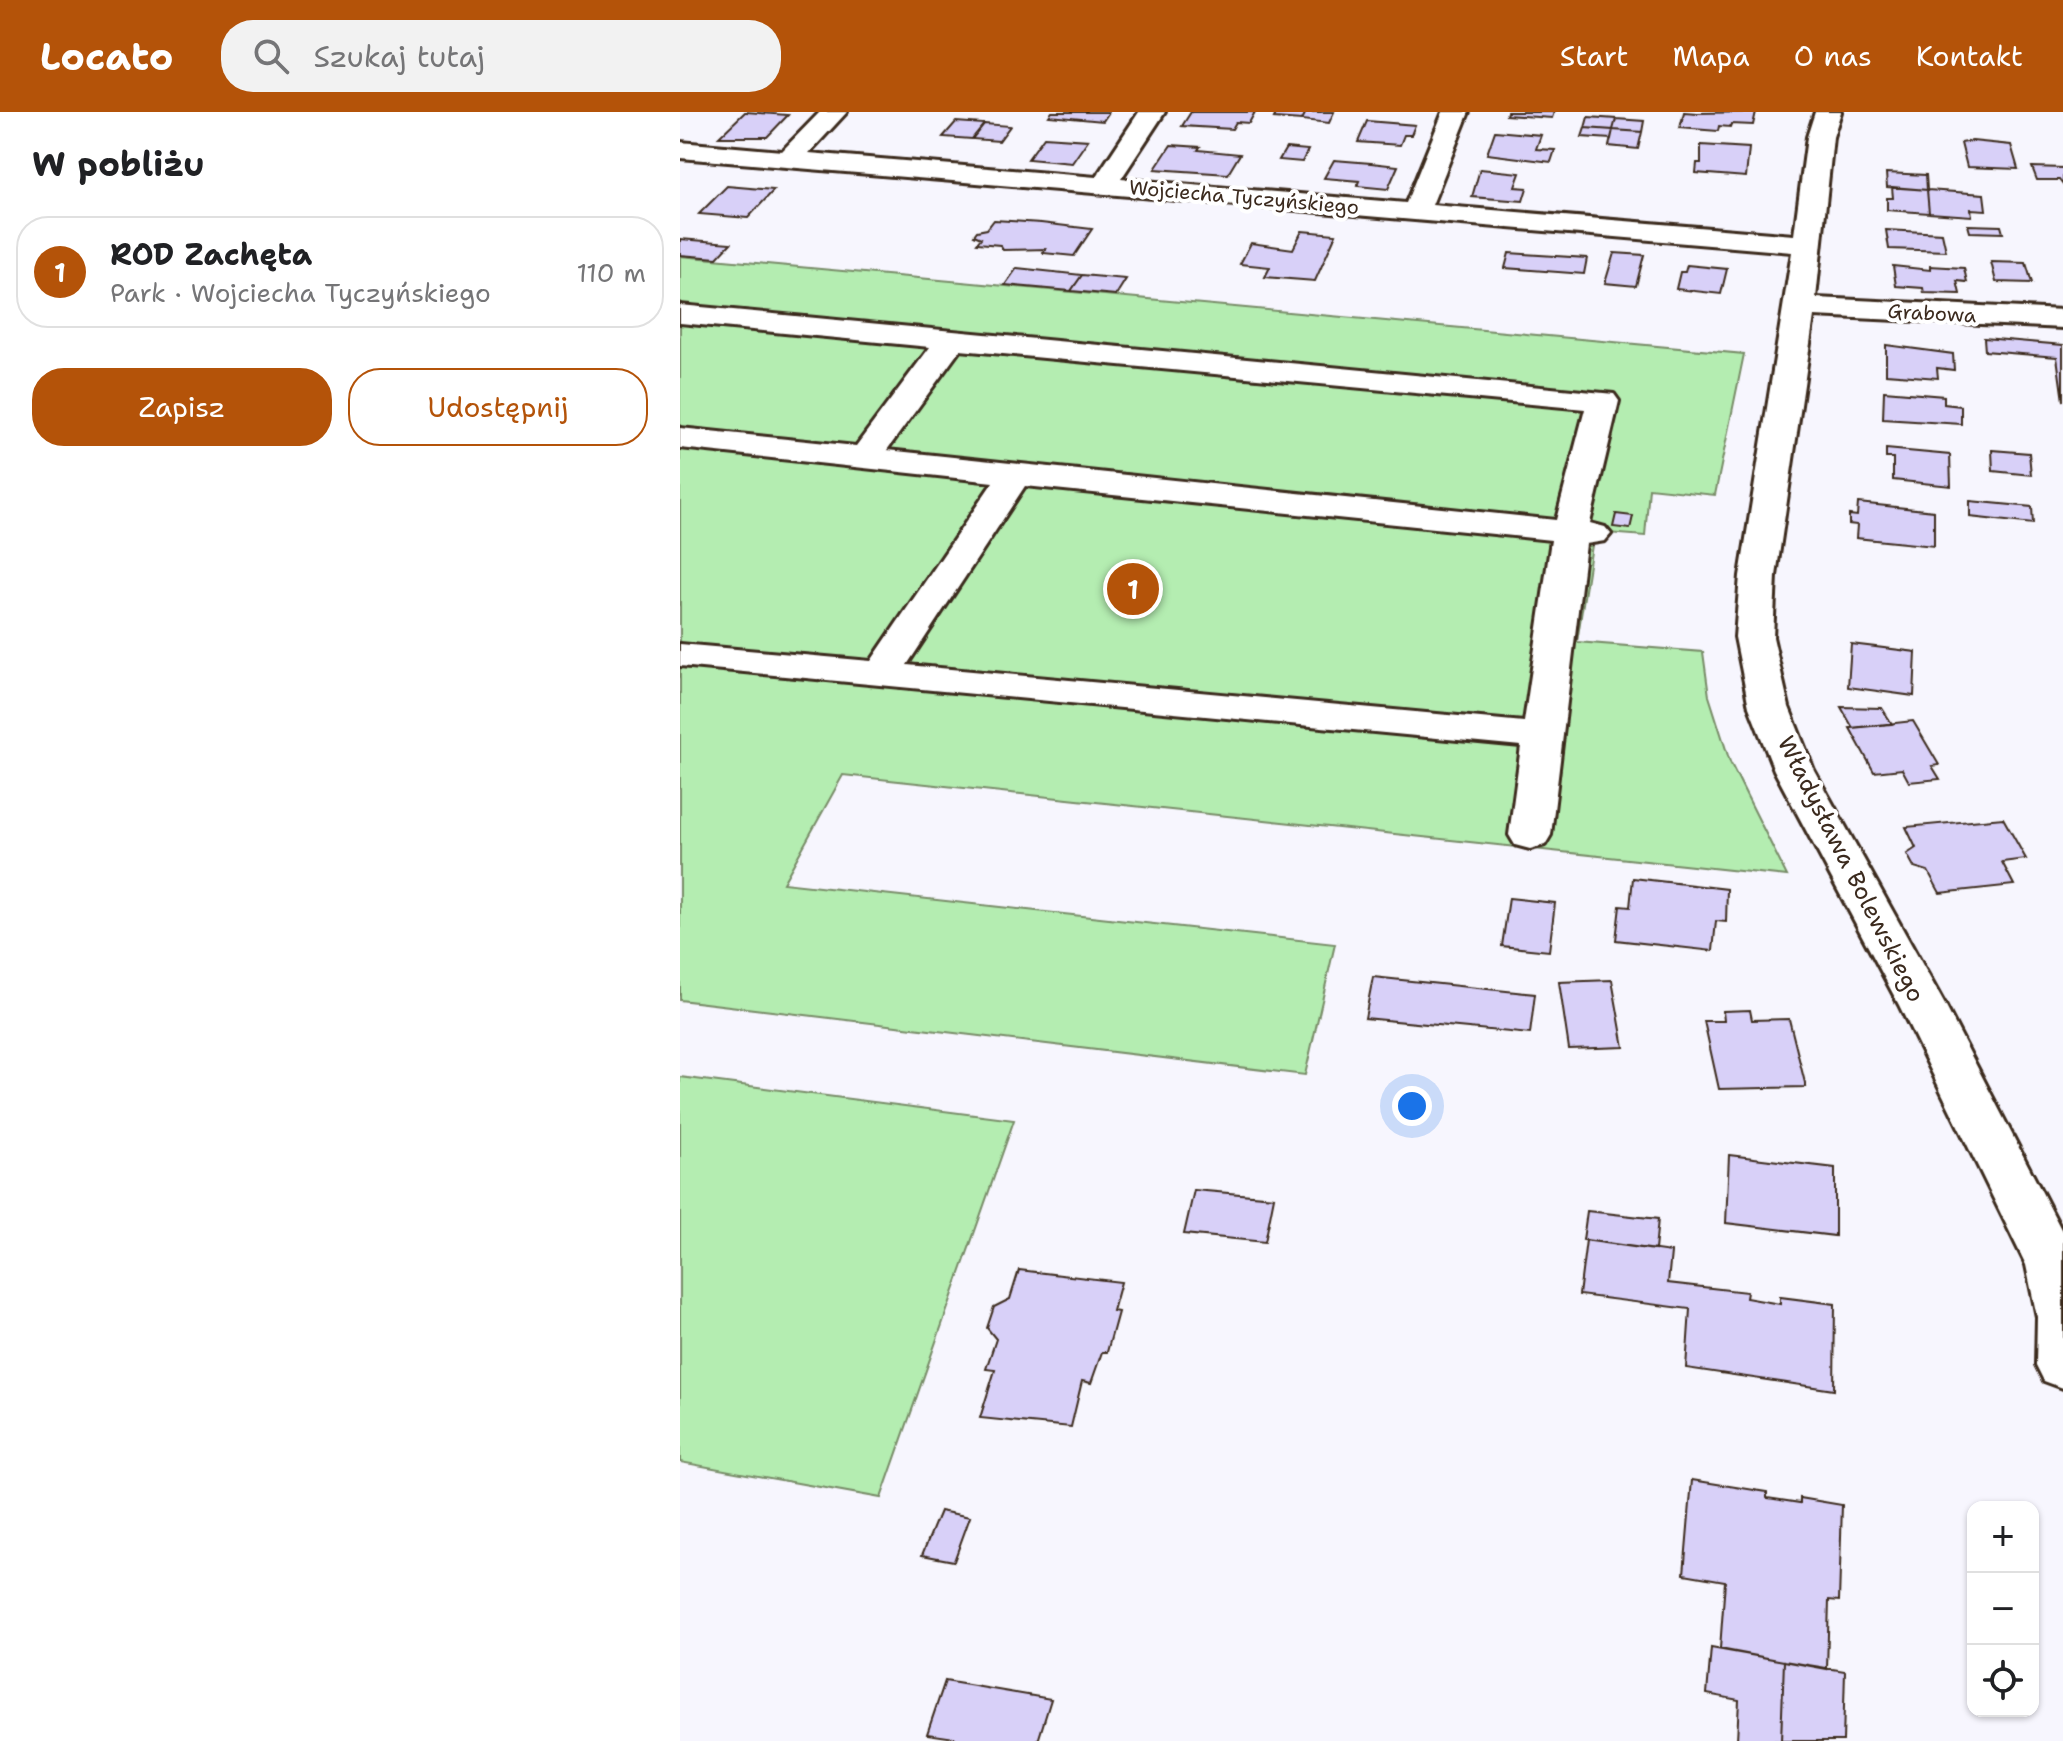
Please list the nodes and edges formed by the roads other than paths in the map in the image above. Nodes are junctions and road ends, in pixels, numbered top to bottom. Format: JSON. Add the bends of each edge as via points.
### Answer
{"nodes":[{"id":1,"x":834,"y":112,"type":"edge"},
{"id":2,"x":1152,"y":112,"type":"edge"},
{"id":3,"x":1456,"y":112,"type":"edge"},
{"id":4,"x":1828,"y":112,"type":"edge"},
{"id":5,"x":680,"y":150,"type":"edge"},
{"id":6,"x":789,"y":159,"type":"junction"},
{"id":7,"x":1103,"y":186,"type":"junction"},
{"id":8,"x":1416,"y":211,"type":"junction"},
{"id":9,"x":1808,"y":245,"type":"junction"},
{"id":10,"x":1800,"y":306,"type":"junction"},
{"id":11,"x":680,"y":314,"type":"edge"},
{"id":12,"x":2063,"y":319,"type":"edge"},
{"id":13,"x":952,"y":339,"type":"junction"},
{"id":14,"x":680,"y":438,"type":"edge"},
{"id":15,"x":865,"y":457,"type":"junction"},
{"id":16,"x":1015,"y":475,"type":"junction"},
{"id":17,"x":1582,"y":533,"type":"junction"},
{"id":18,"x":680,"y":655,"type":"edge"},
{"id":19,"x":881,"y":675,"type":"junction"},
{"id":20,"x":1542,"y":736,"type":"junction"},
{"id":21,"x":1530,"y":835,"type":"dead end"},
{"id":22,"x":2057,"y":1265,"type":"edge"},
{"id":23,"x":2063,"y":1365,"type":"edge"}],
"edges":[{"from":1,"to":6,"type":"street"},
{"from":2,"to":7,"type":"street"},
{"from":3,"to":8,"type":"street"},
{"from":4,"to":9,"type":"street","name":"Władysława Bolewskiego","via":[[1820,137]]},
{"from":5,"to":6,"type":"street","name":"Wojciecha Tyczyńskiego"},
{"from":6,"to":7,"type":"street","name":"Wojciecha Tyczyńskiego"},
{"from":7,"to":8,"type":"street","name":"Wojciecha Tyczyńskiego"},
{"from":8,"to":9,"type":"street","name":"Wojciecha Tyczyńskiego"},
{"from":9,"to":10,"type":"street","name":"Władysława Bolewskiego"},
{"from":10,"to":12,"type":"street","name":"Grabowa"},
{"from":10,"to":22,"type":"street","name":"Władysława Bolewskiego","via":[[1753,619],[1769,707],[1794,770]]},
{"from":11,"to":13,"type":"street"},
{"from":13,"to":15,"type":"street"},
{"from":13,"to":17,"type":"street","via":[[1603,401]]},
{"from":14,"to":15,"type":"street"},
{"from":15,"to":16,"type":"street"},
{"from":16,"to":17,"type":"street"},
{"from":16,"to":19,"type":"street"},
{"from":17,"to":20,"type":"street"},
{"from":18,"to":19,"type":"street"},
{"from":19,"to":20,"type":"street"},
{"from":20,"to":21,"type":"street"},
{"from":22,"to":23,"type":"street","name":"Władysława Bolewskiego"}]}
